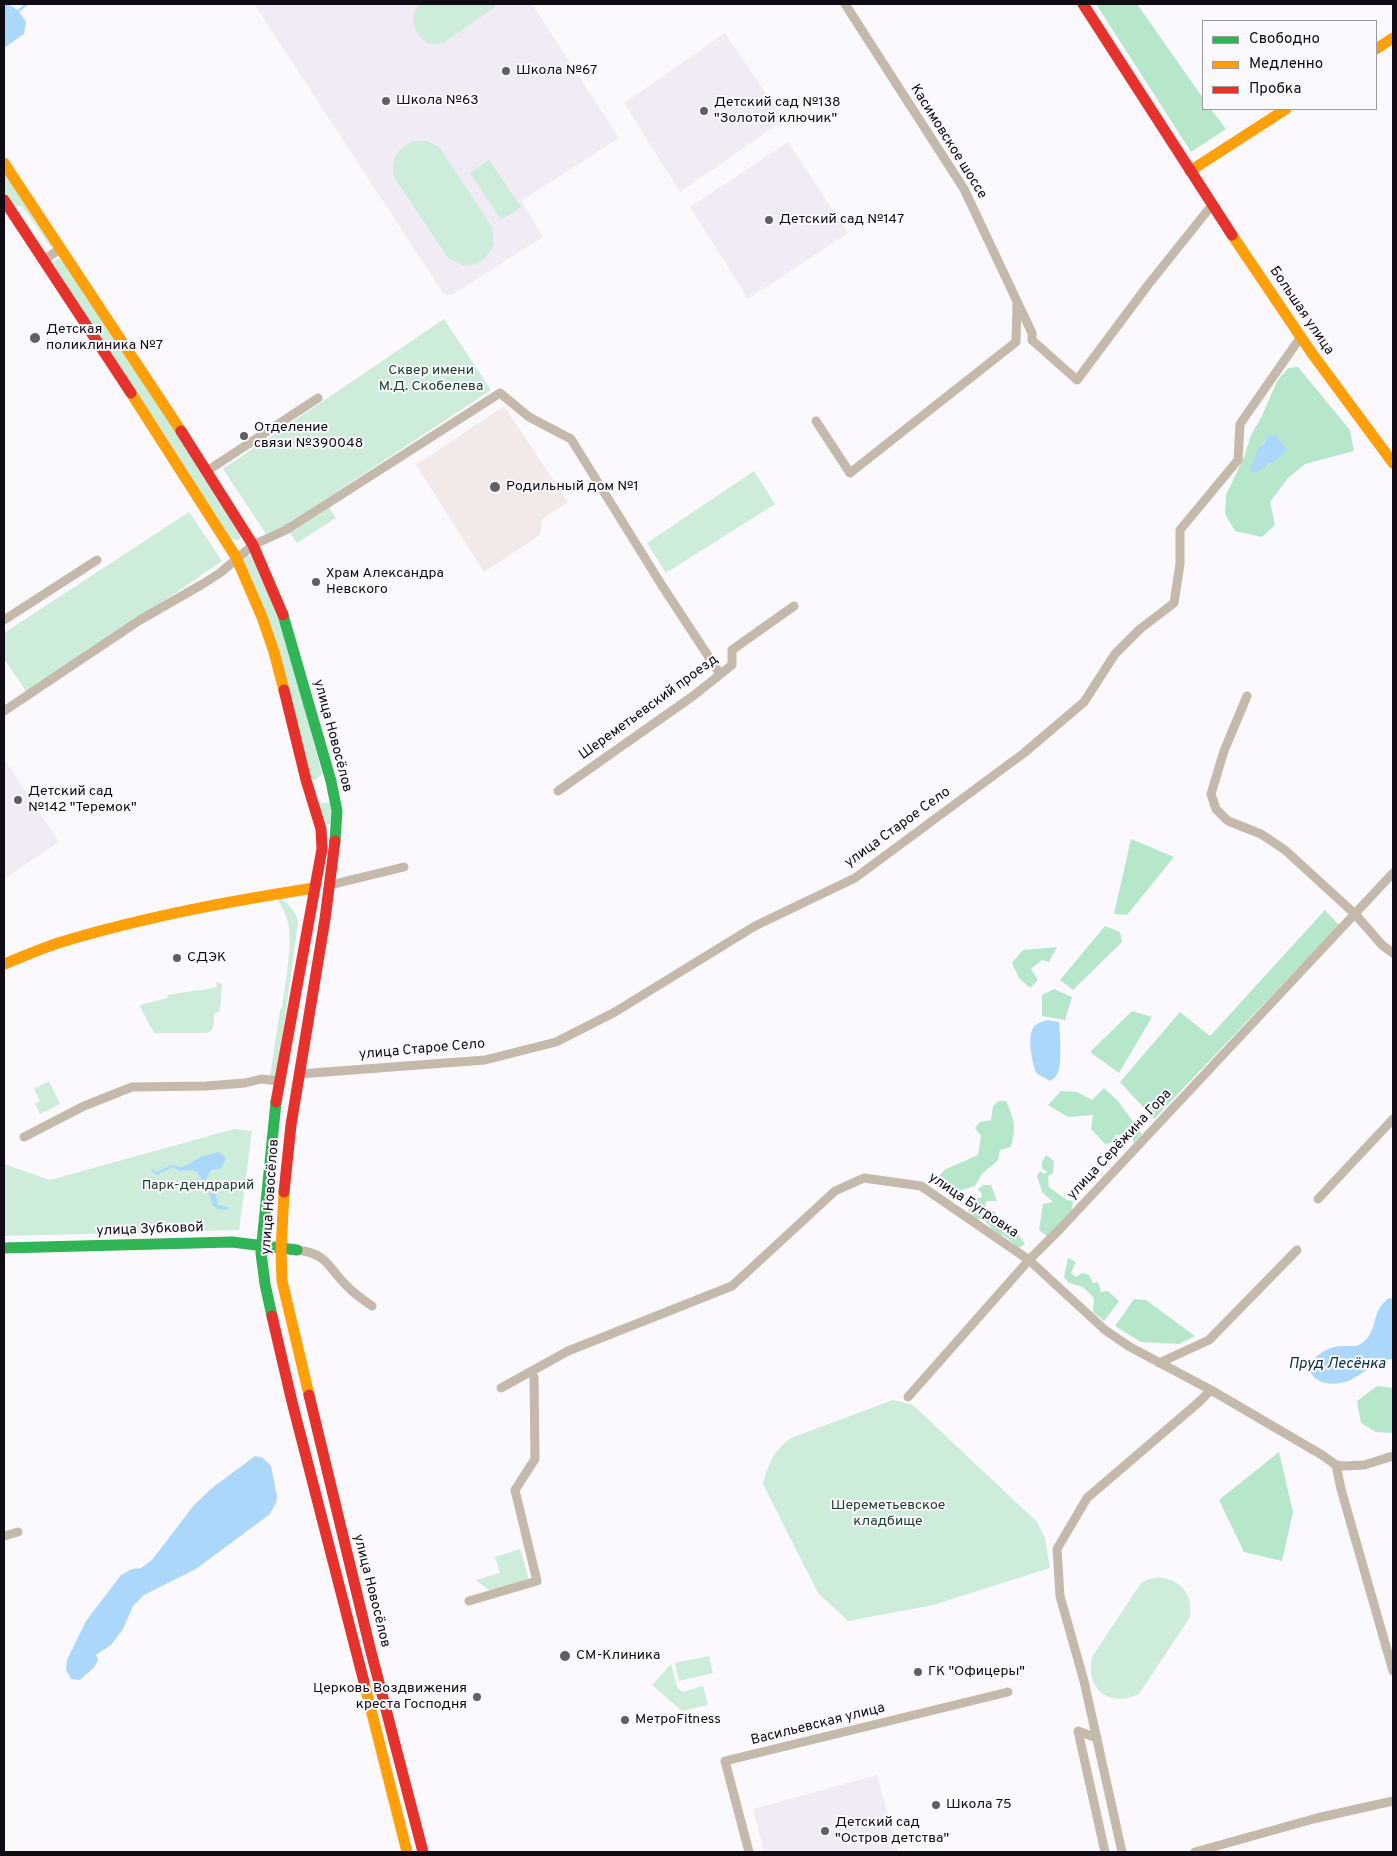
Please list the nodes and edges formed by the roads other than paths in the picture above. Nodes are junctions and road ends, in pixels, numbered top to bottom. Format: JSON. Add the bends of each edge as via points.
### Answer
{"nodes":[{"id":1,"x":845,"y":4,"type":"edge"},
{"id":2,"x":1084,"y":4,"type":"edge"},
{"id":3,"x":1393,"y":38,"type":"edge"},
{"id":4,"x":1377,"y":48,"type":"edge"},
{"id":5,"x":1284,"y":110,"type":"edge"},
{"id":6,"x":4,"y":163,"type":"edge"},
{"id":7,"x":1190,"y":171,"type":"junction"},
{"id":8,"x":4,"y":200,"type":"edge"},
{"id":9,"x":1212,"y":205,"type":"junction"},
{"id":10,"x":61,"y":248,"type":"junction"},
{"id":11,"x":43,"y":260,"type":"junction"},
{"id":12,"x":1017,"y":301,"type":"junction"},
{"id":13,"x":1300,"y":338,"type":"junction"},
{"id":14,"x":1032,"y":340,"type":"junction"},
{"id":15,"x":1016,"y":342,"type":"junction"},
{"id":16,"x":318,"y":398,"type":"dead end"},
{"id":17,"x":816,"y":421,"type":"dead end"},
{"id":18,"x":1393,"y":463,"type":"edge"},
{"id":19,"x":207,"y":470,"type":"junction"},
{"id":20,"x":253,"y":545,"type":"junction"},
{"id":21,"x":236,"y":557,"type":"junction"},
{"id":22,"x":97,"y":560,"type":"dead end"},
{"id":23,"x":794,"y":606,"type":"dead end"},
{"id":24,"x":4,"y":620,"type":"edge"},
{"id":25,"x":720,"y":674,"type":"junction"},
{"id":26,"x":1248,"y":696,"type":"dead end"},
{"id":27,"x":4,"y":711,"type":"edge"},
{"id":28,"x":558,"y":791,"type":"dead end"},
{"id":29,"x":404,"y":867,"type":"dead end"},
{"id":30,"x":1393,"y":873,"type":"edge"},
{"id":31,"x":330,"y":885,"type":"junction"},
{"id":32,"x":314,"y":888,"type":"junction"},
{"id":33,"x":1355,"y":914,"type":"junction"},
{"id":34,"x":1393,"y":953,"type":"edge"},
{"id":35,"x":4,"y":964,"type":"edge"},
{"id":36,"x":298,"y":1074,"type":"junction"},
{"id":37,"x":279,"y":1081,"type":"junction"},
{"id":38,"x":1393,"y":1119,"type":"edge"},
{"id":39,"x":24,"y":1136,"type":"dead end"},
{"id":40,"x":1318,"y":1198,"type":"dead end"},
{"id":41,"x":261,"y":1245,"type":"junction"},
{"id":42,"x":4,"y":1248,"type":"edge"},
{"id":43,"x":281,"y":1248,"type":"junction"},
{"id":44,"x":297,"y":1250,"type":"joint"},
{"id":45,"x":1297,"y":1250,"type":"dead end"},
{"id":46,"x":1029,"y":1260,"type":"junction"},
{"id":47,"x":372,"y":1306,"type":"dead end"},
{"id":48,"x":1159,"y":1363,"type":"junction"},
{"id":49,"x":534,"y":1377,"type":"dead end"},
{"id":50,"x":501,"y":1388,"type":"dead end"},
{"id":51,"x":1211,"y":1390,"type":"junction"},
{"id":52,"x":908,"y":1397,"type":"dead end"},
{"id":53,"x":1393,"y":1456,"type":"edge"},
{"id":54,"x":1336,"y":1465,"type":"junction"},
{"id":55,"x":18,"y":1532,"type":"dead end"},
{"id":56,"x":4,"y":1536,"type":"edge"},
{"id":57,"x":469,"y":1601,"type":"dead end"},
{"id":58,"x":1393,"y":1672,"type":"edge"},
{"id":59,"x":1008,"y":1692,"type":"dead end"},
{"id":60,"x":1097,"y":1738,"type":"junction"},
{"id":61,"x":1393,"y":1801,"type":"edge"},
{"id":62,"x":407,"y":1852,"type":"edge"},
{"id":63,"x":423,"y":1852,"type":"edge"},
{"id":64,"x":749,"y":1852,"type":"edge"},
{"id":65,"x":1106,"y":1852,"type":"edge"},
{"id":66,"x":1122,"y":1852,"type":"edge"},
{"id":67,"x":1195,"y":1852,"type":"edge"}],
"edges":[{"from":1,"to":12,"type":"street","name":"Касимовское шоссе","via":[[964,189]]},
{"from":2,"to":7,"type":"main road","name":"Большая улица"},
{"from":3,"to":4,"type":"main road"},
{"from":5,"to":7,"type":"main road"},
{"from":6,"to":10,"type":"main road","name":"улица Новосёлов"},
{"from":7,"to":9,"type":"main road","name":"Большая улица"},
{"from":8,"to":11,"type":"main road","name":"улица Новосёлов"},
{"from":9,"to":13,"type":"main road","name":"Большая улица"},
{"from":9,"to":14,"type":"street","via":[[1077,380]]},
{"from":10,"to":11,"type":"street"},
{"from":10,"to":19,"type":"main road","name":"улица Новосёлов"},
{"from":11,"to":21,"type":"main road","name":"улица Новосёлов"},
{"from":12,"to":14,"type":"street","name":"Касимовское шоссе","via":[[1032,333]]},
{"from":12,"to":15,"type":"street"},
{"from":13,"to":18,"type":"main road","name":"Большая улица"},
{"from":13,"to":36,"type":"street","name":"улица Старое Село","via":[[1240,424],[1238,460],[1180,530],[1180,564],[1174,603],[1140,629],[1115,654],[1084,702],[1024,753],[855,878],[755,926],[615,1012],[556,1042],[485,1060]]},
{"from":14,"to":15,"type":"street"},
{"from":15,"to":17,"type":"street","via":[[850,473]]},
{"from":16,"to":19,"type":"street"},
{"from":19,"to":20,"type":"main road","name":"улица Новосёлов"},
{"from":20,"to":21,"type":"street"},
{"from":20,"to":25,"type":"street","via":[[286,530],[500,393],[529,417],[571,439]]},
{"from":20,"to":31,"type":"main road","name":"улица Новосёлов","via":[[286,623],[331,781],[337,826]]},
{"from":21,"to":27,"type":"street","via":[[220,573],[140,620]]},
{"from":21,"to":32,"type":"main road","name":"улица Новосёлов","via":[[274,652],[321,829],[322,849]]},
{"from":22,"to":24,"type":"street"},
{"from":23,"to":25,"type":"street","name":"Шереметьевский проезд","via":[[732,650],[732,665]]},
{"from":25,"to":28,"type":"street","name":"Шереметьевский проезд"},
{"from":26,"to":33,"type":"street","via":[[1224,751],[1211,794],[1216,809],[1228,821],[1261,834],[1285,850]]},
{"from":29,"to":31,"type":"street"},
{"from":30,"to":33,"type":"street","name":"улица Серёжина Гора"},
{"from":31,"to":36,"type":"main road","name":"улица Новосёлов"},
{"from":32,"to":35,"type":"main road","via":[[175,913],[67,940]]},
{"from":32,"to":37,"type":"main road","name":"улица Новосёлов"},
{"from":33,"to":34,"type":"street"},
{"from":33,"to":46,"type":"street","name":"улица Серёжина Гора"},
{"from":36,"to":43,"type":"main road","name":"улица Новосёлов","via":[[288,1148]]},
{"from":37,"to":39,"type":"street","via":[[261,1079],[206,1086],[132,1087],[84,1106]]},
{"from":37,"to":41,"type":"main road","name":"улица Новосёлов"},
{"from":38,"to":40,"type":"street"},
{"from":41,"to":42,"type":"main road","name":"улица Зубковой","via":[[232,1242]]},
{"from":41,"to":43,"type":"main road","name":"улица Зубковой"},
{"from":41,"to":62,"type":"main road","name":"улица Новосёлов","via":[[265,1284],[292,1402]]},
{"from":43,"to":44,"type":"main road","name":"улица Зубковой"},
{"from":43,"to":63,"type":"main road","name":"улица Новосёлов","via":[[282,1281],[394,1748]]},
{"from":44,"to":47,"type":"street","via":[[325,1259],[347,1286]]},
{"from":45,"to":48,"type":"street","via":[[1209,1340]]},
{"from":46,"to":48,"type":"street","name":"улица Бугровка","via":[[1105,1330]]},
{"from":46,"to":50,"type":"street","name":"улица Бугровка","via":[[921,1186],[864,1178],[835,1191],[732,1286],[568,1351]]},
{"from":46,"to":52,"type":"street","name":"улица Серёжина Гора"},
{"from":48,"to":51,"type":"street","name":"улица Бугровка"},
{"from":49,"to":57,"type":"street","via":[[535,1459],[514,1490],[537,1581]]},
{"from":51,"to":54,"type":"street","name":"улица Бугровка"},
{"from":51,"to":60,"type":"street","via":[[1087,1498],[1057,1549],[1060,1596]]},
{"from":53,"to":54,"type":"street","via":[[1364,1466]]},
{"from":54,"to":58,"type":"street"},
{"from":55,"to":56,"type":"street"},
{"from":59,"to":64,"type":"street","name":"Васильевская улица","via":[[726,1761]]},
{"from":60,"to":65,"type":"street","via":[[1078,1731]]},
{"from":60,"to":66,"type":"street"},
{"from":61,"to":67,"type":"street"}]}
